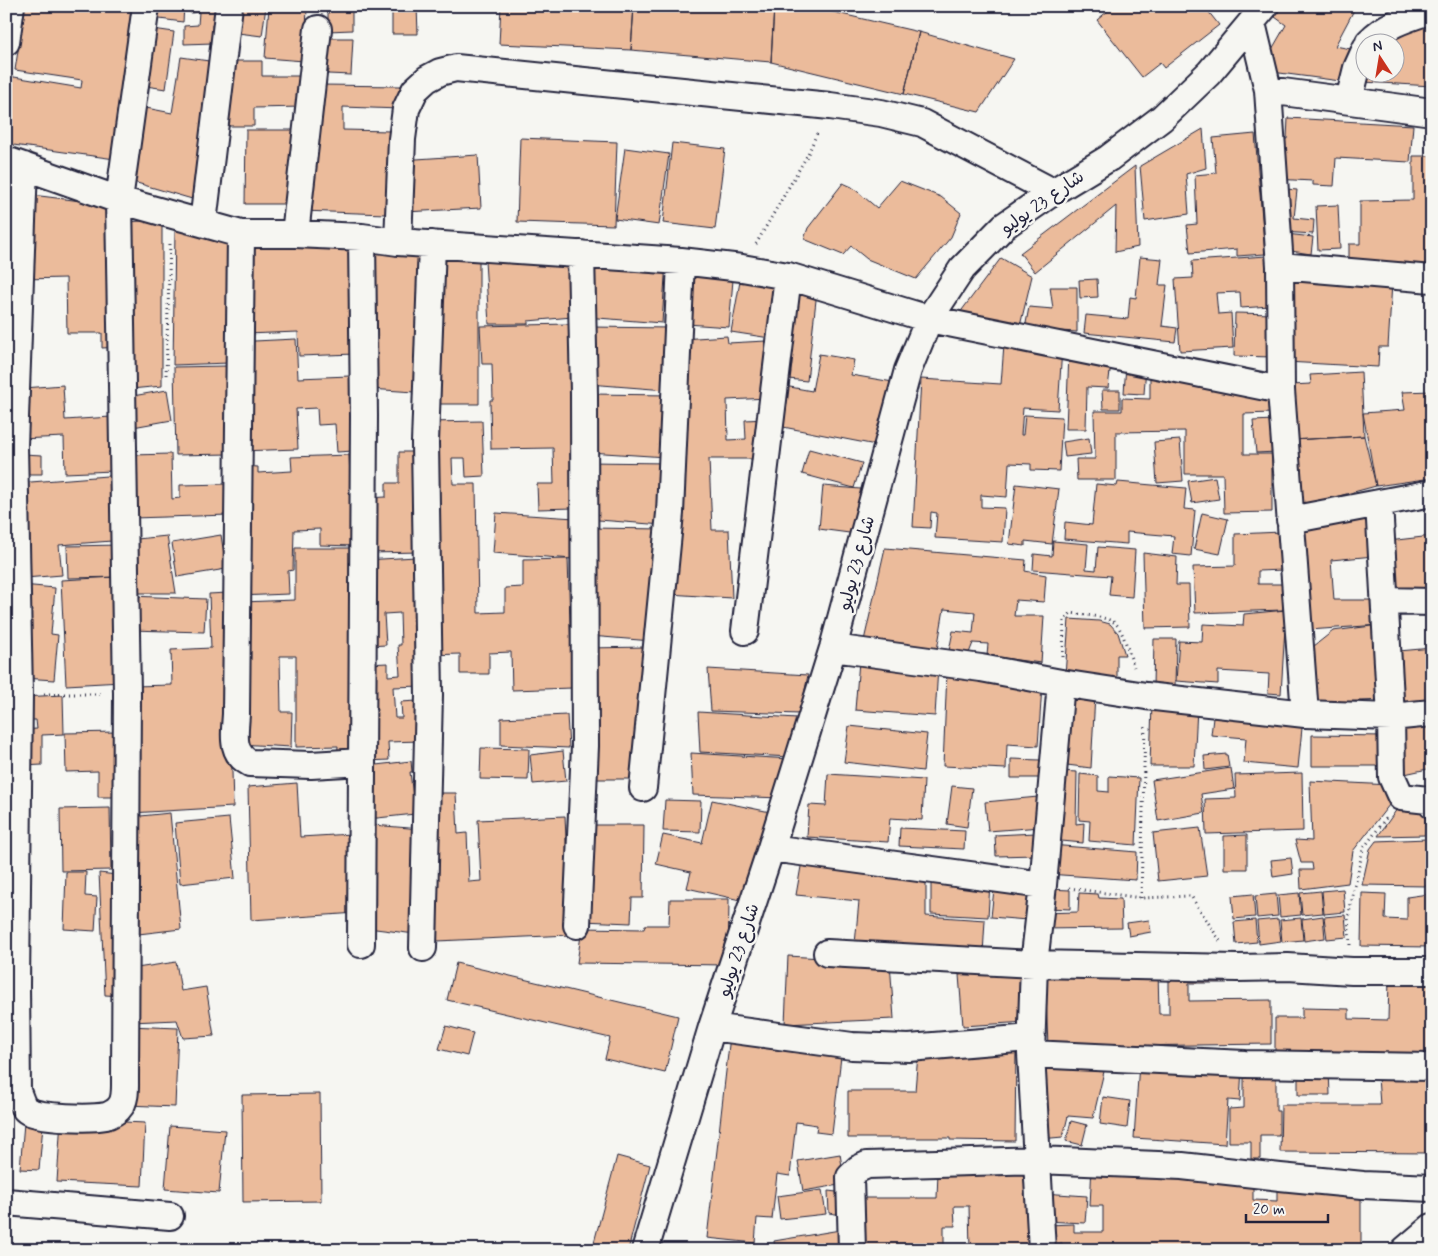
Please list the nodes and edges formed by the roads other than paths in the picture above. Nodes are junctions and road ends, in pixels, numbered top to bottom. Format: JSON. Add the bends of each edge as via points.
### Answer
{"nodes":[{"id":1,"x":11,"y":6,"type":"edge"},
{"id":2,"x":146,"y":6,"type":"edge"},
{"id":3,"x":229,"y":6,"type":"edge"},
{"id":4,"x":1432,"y":10,"type":"edge"},
{"id":5,"x":1258,"y":14,"type":"edge"},
{"id":6,"x":318,"y":29,"type":"dead end"},
{"id":7,"x":1380,"y":32,"type":"edge"},
{"id":8,"x":6,"y":42,"type":"edge"},
{"id":9,"x":1356,"y":72,"type":"edge"},
{"id":10,"x":1268,"y":90,"type":"junction"},
{"id":11,"x":1349,"y":100,"type":"junction"},
{"id":12,"x":1432,"y":112,"type":"edge"},
{"id":13,"x":15,"y":163,"type":"edge"},
{"id":14,"x":1053,"y":192,"type":"junction"},
{"id":15,"x":119,"y":200,"type":"junction"},
{"id":16,"x":203,"y":223,"type":"junction"},
{"id":17,"x":242,"y":234,"type":"junction"},
{"id":18,"x":295,"y":234,"type":"junction"},
{"id":19,"x":362,"y":237,"type":"junction"},
{"id":20,"x":398,"y":242,"type":"junction"},
{"id":21,"x":432,"y":244,"type":"junction"},
{"id":22,"x":581,"y":254,"type":"junction"},
{"id":23,"x":681,"y":261,"type":"junction"},
{"id":24,"x":1280,"y":266,"type":"junction"},
{"id":25,"x":788,"y":276,"type":"junction"},
{"id":26,"x":1432,"y":278,"type":"edge"},
{"id":27,"x":929,"y":319,"type":"junction"},
{"id":28,"x":1280,"y":390,"type":"junction"},
{"id":29,"x":1432,"y":493,"type":"edge"},
{"id":30,"x":1379,"y":503,"type":"junction"},
{"id":31,"x":1290,"y":520,"type":"junction"},
{"id":32,"x":1385,"y":601,"type":"junction"},
{"id":33,"x":1432,"y":602,"type":"edge"},
{"id":34,"x":745,"y":631,"type":"dead end"},
{"id":35,"x":833,"y":648,"type":"junction"},
{"id":36,"x":1061,"y":683,"type":"junction"},
{"id":37,"x":1432,"y":713,"type":"edge"},
{"id":38,"x":1305,"y":714,"type":"junction"},
{"id":39,"x":1391,"y":717,"type":"junction"},
{"id":40,"x":362,"y":762,"type":"junction"},
{"id":41,"x":643,"y":788,"type":"dead end"},
{"id":42,"x":1432,"y":805,"type":"edge"},
{"id":43,"x":771,"y":848,"type":"junction"},
{"id":44,"x":1043,"y":885,"type":"junction"},
{"id":45,"x":577,"y":925,"type":"dead end"},
{"id":46,"x":361,"y":944,"type":"dead end"},
{"id":47,"x":423,"y":948,"type":"dead end"},
{"id":48,"x":827,"y":953,"type":"dead end"},
{"id":49,"x":1034,"y":964,"type":"junction"},
{"id":50,"x":1432,"y":971,"type":"edge"},
{"id":51,"x":712,"y":1027,"type":"junction"},
{"id":52,"x":1031,"y":1046,"type":"junction"},
{"id":53,"x":1432,"y":1067,"type":"edge"},
{"id":54,"x":1037,"y":1160,"type":"junction"},
{"id":55,"x":1432,"y":1188,"type":"edge"},
{"id":56,"x":6,"y":1202,"type":"edge"},
{"id":57,"x":170,"y":1216,"type":"dead end"},
{"id":58,"x":1432,"y":1227,"type":"edge"},
{"id":59,"x":644,"y":1250,"type":"edge"},
{"id":60,"x":852,"y":1250,"type":"edge"},
{"id":61,"x":1042,"y":1250,"type":"edge"},
{"id":62,"x":1405,"y":1250,"type":"edge"}],
"edges":[{"from":1,"to":8,"type":"street"},
{"from":2,"to":15,"type":"street"},
{"from":3,"to":16,"type":"street"},
{"from":4,"to":7,"type":"street","via":[[1399,21]]},
{"from":5,"to":10,"type":"street"},
{"from":5,"to":14,"type":"street","name":"شارع 23 يوليو","via":[[1209,73],[1162,118],[1109,158]]},
{"from":6,"to":18,"type":"street"},
{"from":9,"to":11,"type":"street"},
{"from":10,"to":11,"type":"street"},
{"from":10,"to":24,"type":"street"},
{"from":11,"to":12,"type":"street"},
{"from":13,"to":15,"type":"street"},
{"from":13,"to":15,"type":"street","via":[[14,446],[19,693],[17,1092],[26,1111],[63,1117],[107,1116],[121,1107],[126,1068],[127,694]]},
{"from":14,"to":20,"type":"street","via":[[922,123],[881,113],[456,68],[426,79],[406,109]]},
{"from":14,"to":27,"type":"street","name":"شارع 23 يوليو","via":[[1004,226],[962,269]]},
{"from":15,"to":16,"type":"street"},
{"from":16,"to":17,"type":"street"},
{"from":17,"to":18,"type":"street"},
{"from":17,"to":40,"type":"street","via":[[237,752],[250,763],[311,765]]},
{"from":18,"to":19,"type":"street"},
{"from":19,"to":20,"type":"street"},
{"from":19,"to":40,"type":"street"},
{"from":20,"to":21,"type":"street"},
{"from":21,"to":22,"type":"street"},
{"from":21,"to":47,"type":"street","via":[[425,443],[429,694]]},
{"from":22,"to":23,"type":"street"},
{"from":22,"to":45,"type":"street","via":[[584,746]]},
{"from":23,"to":25,"type":"street"},
{"from":23,"to":41,"type":"street","via":[[670,513]]},
{"from":24,"to":26,"type":"street"},
{"from":24,"to":28,"type":"street"},
{"from":25,"to":27,"type":"street"},
{"from":25,"to":34,"type":"street"},
{"from":27,"to":28,"type":"street"},
{"from":27,"to":35,"type":"street","name":"شارع 23 يوليو","via":[[908,370]]},
{"from":28,"to":31,"type":"street"},
{"from":29,"to":30,"type":"street"},
{"from":30,"to":31,"type":"street"},
{"from":30,"to":32,"type":"street"},
{"from":31,"to":38,"type":"street"},
{"from":32,"to":33,"type":"street"},
{"from":32,"to":39,"type":"street"},
{"from":35,"to":36,"type":"street","via":[[981,668]]},
{"from":35,"to":43,"type":"street","name":"شارع 23 يوليو"},
{"from":36,"to":38,"type":"street"},
{"from":36,"to":44,"type":"street"},
{"from":37,"to":39,"type":"street"},
{"from":38,"to":39,"type":"street"},
{"from":39,"to":42,"type":"street","via":[[1392,777],[1401,797],[1428,800]]},
{"from":40,"to":46,"type":"street"},
{"from":43,"to":44,"type":"street"},
{"from":43,"to":51,"type":"street","name":"شارع 23 يوليو"},
{"from":44,"to":49,"type":"street"},
{"from":48,"to":49,"type":"street"},
{"from":49,"to":50,"type":"street"},
{"from":49,"to":52,"type":"street"},
{"from":51,"to":52,"type":"street","via":[[852,1046]]},
{"from":51,"to":59,"type":"street","name":"شارع 23 يوليو"},
{"from":52,"to":53,"type":"street","via":[[1245,1064]]},
{"from":52,"to":54,"type":"street"},
{"from":54,"to":55,"type":"street","via":[[1182,1166],[1363,1185]]},
{"from":54,"to":60,"type":"street","via":[[878,1165],[858,1169],[850,1176]]},
{"from":54,"to":61,"type":"street"},
{"from":56,"to":57,"type":"street"},
{"from":58,"to":62,"type":"street"}]}
